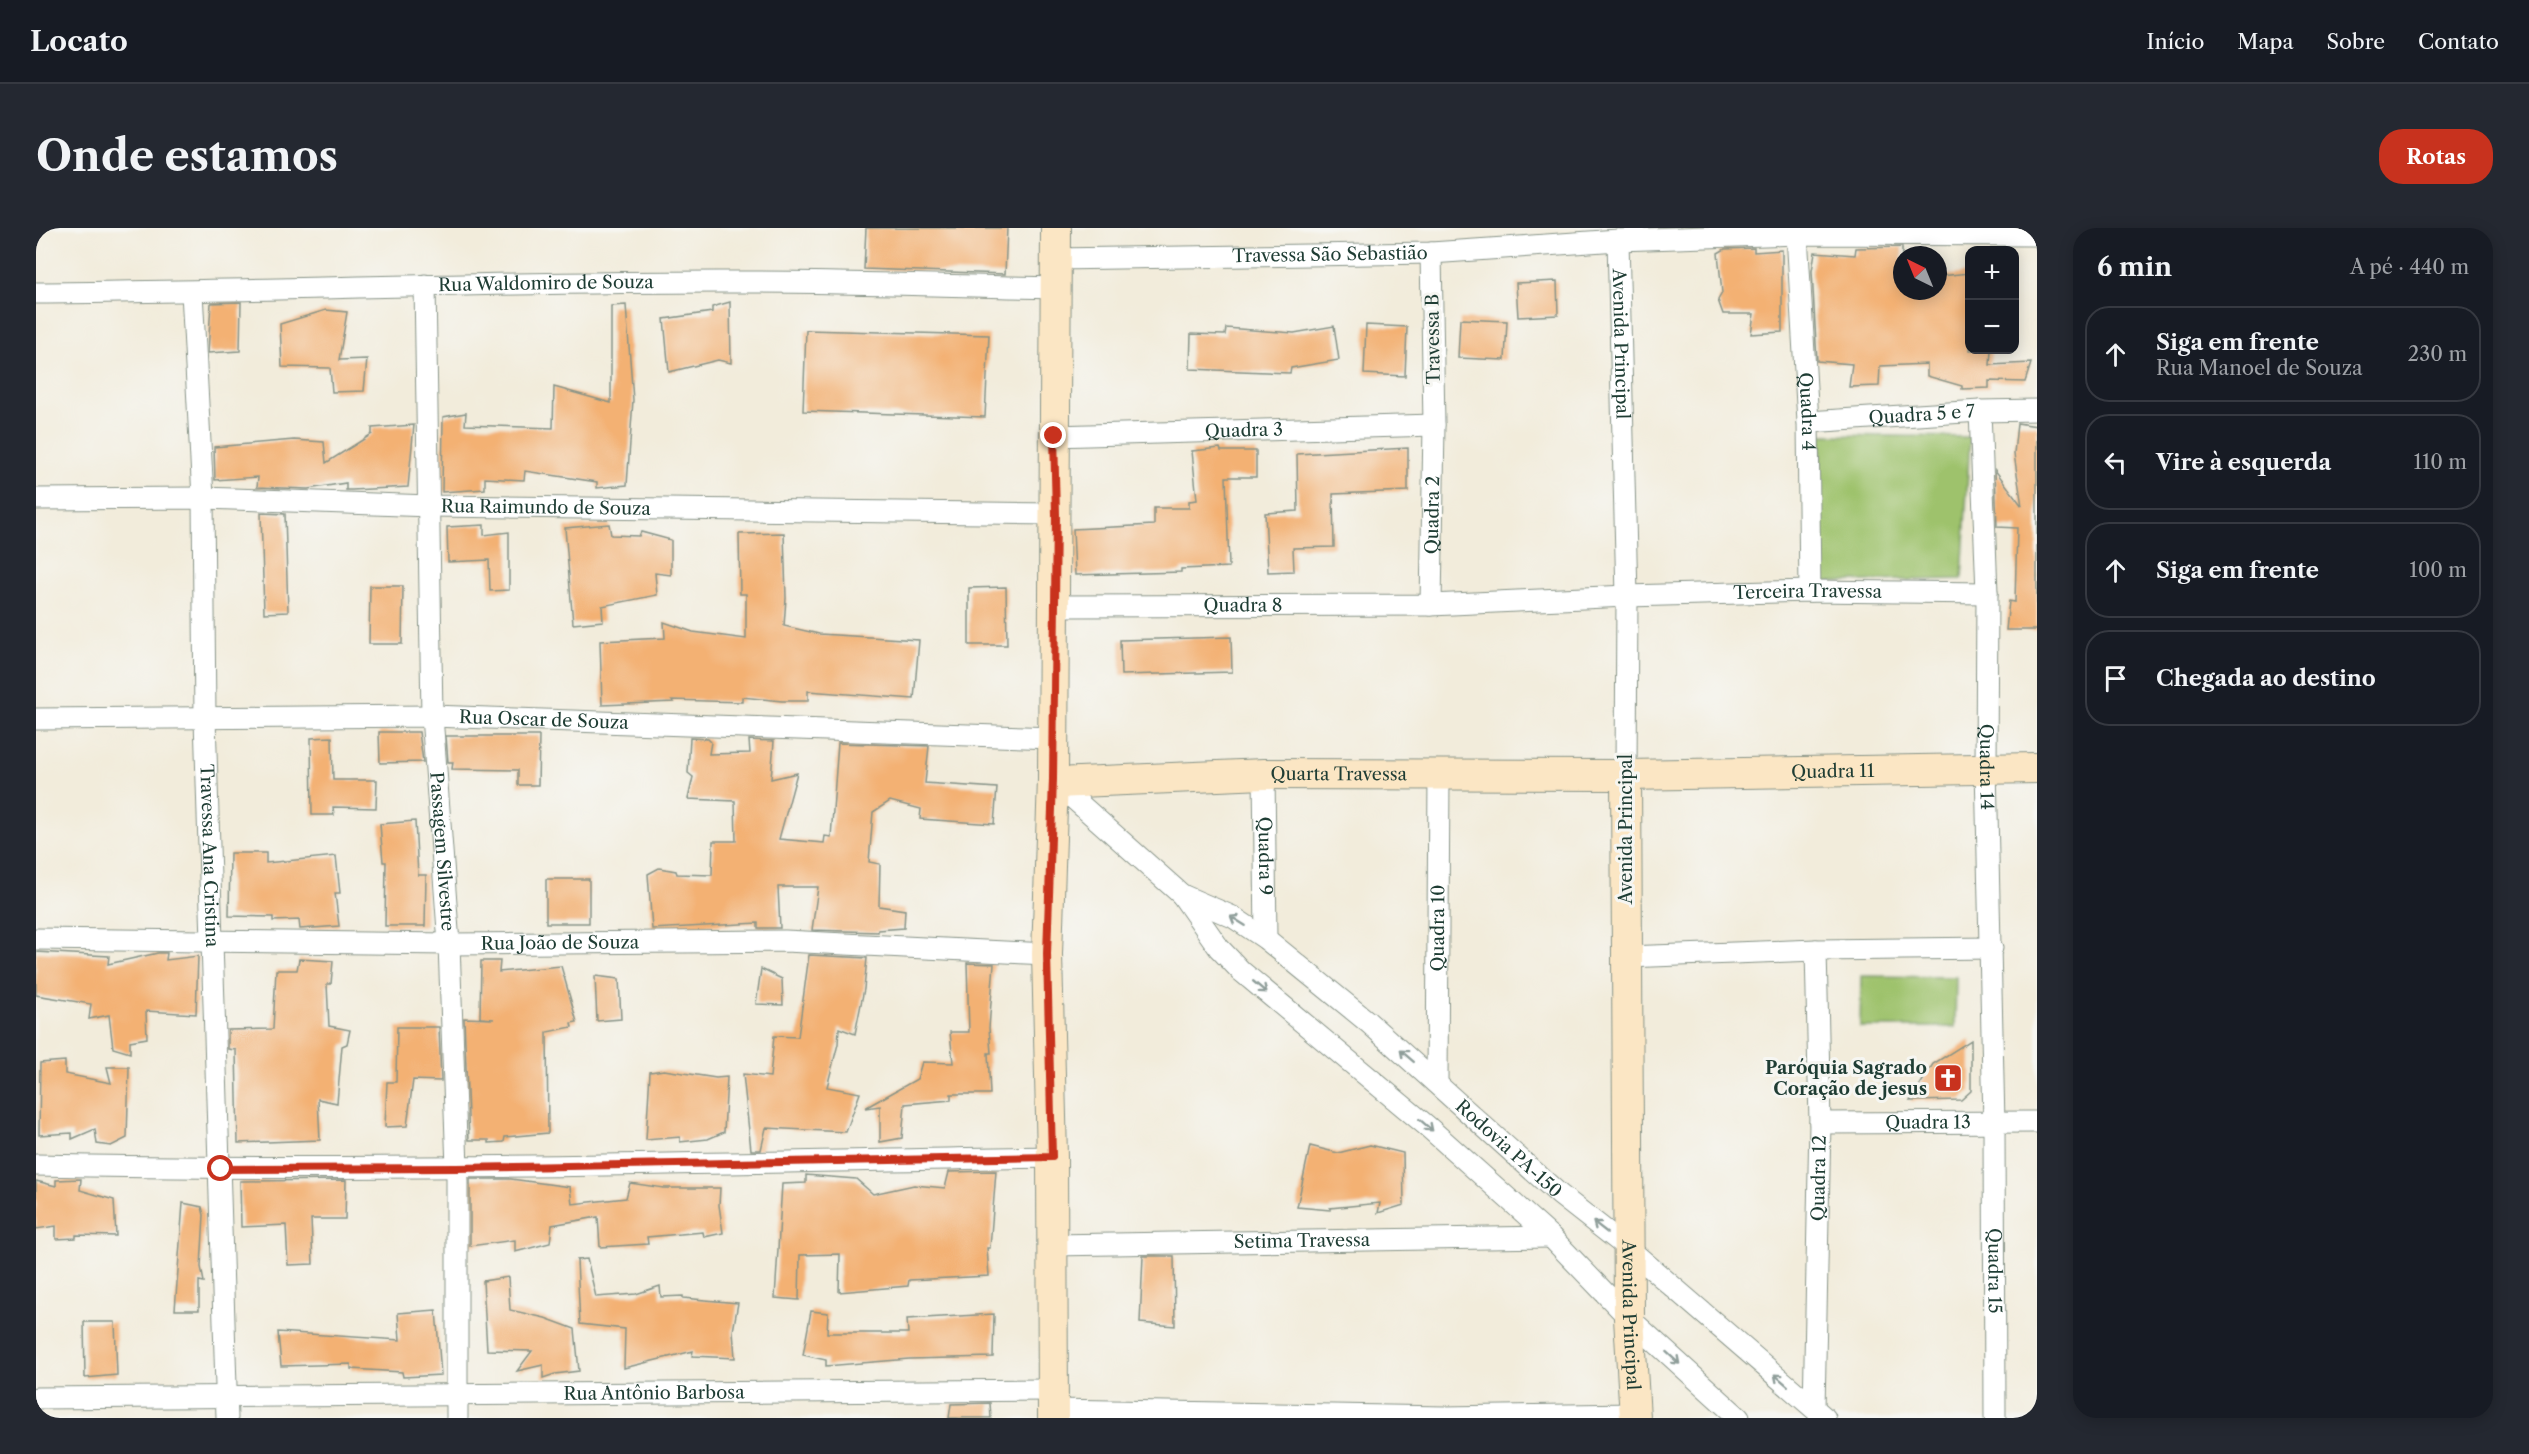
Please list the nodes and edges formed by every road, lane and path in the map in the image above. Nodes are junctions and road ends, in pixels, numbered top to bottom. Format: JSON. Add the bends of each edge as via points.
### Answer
{"nodes":[{"id":1,"x":1056,"y":228,"type":"edge"},
{"id":2,"x":1797,"y":234,"type":"junction"},
{"id":3,"x":2037,"y":235,"type":"edge"},
{"id":4,"x":1618,"y":240,"type":"junction"},
{"id":5,"x":1431,"y":253,"type":"junction"},
{"id":6,"x":1056,"y":259,"type":"junction"},
{"id":7,"x":425,"y":285,"type":"junction"},
{"id":8,"x":1057,"y":288,"type":"junction"},
{"id":9,"x":192,"y":292,"type":"junction"},
{"id":10,"x":36,"y":293,"type":"edge"},
{"id":11,"x":2037,"y":410,"type":"edge"},
{"id":12,"x":1980,"y":411,"type":"junction"},
{"id":13,"x":1808,"y":422,"type":"junction"},
{"id":14,"x":1434,"y":425,"type":"junction"},
{"id":15,"x":1054,"y":436,"type":"junction"},
{"id":16,"x":203,"y":498,"type":"junction"},
{"id":17,"x":36,"y":499,"type":"edge"},
{"id":18,"x":430,"y":506,"type":"junction"},
{"id":19,"x":1056,"y":514,"type":"junction"},
{"id":20,"x":1810,"y":591,"type":"junction"},
{"id":21,"x":1987,"y":593,"type":"junction"},
{"id":22,"x":1627,"y":596,"type":"junction"},
{"id":23,"x":1431,"y":605,"type":"junction"},
{"id":24,"x":1055,"y":606,"type":"junction"},
{"id":25,"x":432,"y":716,"type":"junction"},
{"id":26,"x":205,"y":718,"type":"junction"},
{"id":27,"x":36,"y":719,"type":"edge"},
{"id":28,"x":1054,"y":738,"type":"junction"},
{"id":29,"x":1986,"y":768,"type":"junction"},
{"id":30,"x":2037,"y":768,"type":"edge"},
{"id":31,"x":1264,"y":774,"type":"junction"},
{"id":32,"x":1439,"y":774,"type":"junction"},
{"id":33,"x":1626,"y":775,"type":"junction"},
{"id":34,"x":1055,"y":781,"type":"junction"},
{"id":35,"x":1182,"y":895,"type":"junction"},
{"id":36,"x":36,"y":939,"type":"edge"},
{"id":37,"x":1266,"y":939,"type":"junction"},
{"id":38,"x":212,"y":940,"type":"junction"},
{"id":39,"x":449,"y":944,"type":"junction"},
{"id":40,"x":1992,"y":948,"type":"junction"},
{"id":41,"x":1816,"y":950,"type":"junction"},
{"id":42,"x":1047,"y":954,"type":"junction"},
{"id":43,"x":1626,"y":957,"type":"junction"},
{"id":44,"x":1437,"y":1082,"type":"junction"},
{"id":45,"x":2037,"y":1122,"type":"edge"},
{"id":46,"x":1820,"y":1123,"type":"junction"},
{"id":47,"x":1994,"y":1123,"type":"junction"},
{"id":48,"x":1052,"y":1157,"type":"junction"},
{"id":49,"x":36,"y":1165,"type":"edge"},
{"id":50,"x":457,"y":1168,"type":"junction"},
{"id":51,"x":221,"y":1169,"type":"junction"},
{"id":52,"x":1551,"y":1237,"type":"junction"},
{"id":53,"x":1053,"y":1245,"type":"junction"},
{"id":54,"x":1629,"y":1249,"type":"junction"},
{"id":55,"x":1629,"y":1318,"type":"junction"},
{"id":56,"x":226,"y":1396,"type":"junction"},
{"id":57,"x":457,"y":1396,"type":"junction"},
{"id":58,"x":36,"y":1398,"type":"edge"},
{"id":59,"x":1054,"y":1406,"type":"edge"},
{"id":60,"x":1819,"y":1413,"type":"edge"},
{"id":61,"x":1635,"y":1416,"type":"edge"},
{"id":62,"x":227,"y":1418,"type":"edge"},
{"id":63,"x":458,"y":1418,"type":"edge"},
{"id":64,"x":1445,"y":1418,"type":"edge"},
{"id":65,"x":1739,"y":1418,"type":"edge"},
{"id":66,"x":1995,"y":1418,"type":"edge"}],
"edges":[{"from":1,"to":6,"type":"street"},
{"from":2,"to":3,"type":"street","name":"Travessa São Sebastião"},
{"from":2,"to":4,"type":"street","name":"Travessa São Sebastião"},
{"from":2,"to":13,"type":"street","name":"Quadra 4"},
{"from":4,"to":5,"type":"street","name":"Travessa São Sebastião"},
{"from":4,"to":22,"type":"street","name":"Avenida Principal"},
{"from":5,"to":6,"type":"street","name":"Travessa São Sebastião"},
{"from":5,"to":14,"type":"street","name":"Travessa B"},
{"from":6,"to":8,"type":"street"},
{"from":7,"to":8,"type":"street","name":"Rua Waldomiro de Souza","via":[[745,282]]},
{"from":7,"to":9,"type":"street","name":"Rua Waldomiro de Souza"},
{"from":7,"to":18,"type":"street","name":"Passagem Silvestre"},
{"from":8,"to":15,"type":"street"},
{"from":9,"to":10,"type":"street","name":"Rua Waldomiro de Souza"},
{"from":9,"to":16,"type":"street","name":"Travessa Ana Cristina"},
{"from":11,"to":12,"type":"street","name":"Quadra 5 e 7"},
{"from":12,"to":13,"type":"street","name":"Quadra 5 e 7"},
{"from":12,"to":21,"type":"street","name":"Quadra 14"},
{"from":13,"to":20,"type":"street","name":"Quadra 4"},
{"from":14,"to":15,"type":"street","name":"Quadra 3"},
{"from":14,"to":23,"type":"street","name":"Quadra 2"},
{"from":15,"to":19,"type":"street"},
{"from":16,"to":17,"type":"street","name":"Rua Raimundo de Souza"},
{"from":16,"to":18,"type":"street","name":"Rua Raimundo de Souza"},
{"from":16,"to":26,"type":"street","name":"Travessa Ana Cristina"},
{"from":18,"to":19,"type":"street","name":"Rua Raimundo de Souza"},
{"from":18,"to":25,"type":"street","name":"Passagem Silvestre"},
{"from":19,"to":24,"type":"street"},
{"from":20,"to":21,"type":"street","name":"Terceira Travessa"},
{"from":20,"to":22,"type":"street","name":"Terceira Travessa"},
{"from":21,"to":29,"type":"street","name":"Quadra 14"},
{"from":22,"to":23,"type":"street"},
{"from":22,"to":33,"type":"street","name":"Avenida Principal"},
{"from":23,"to":24,"type":"street","name":"Quadra 8"},
{"from":24,"to":28,"type":"street"},
{"from":25,"to":26,"type":"street","name":"Rua Oscar de Souza"},
{"from":25,"to":28,"type":"street","name":"Rua Oscar de Souza"},
{"from":25,"to":39,"type":"street","name":"Passagem Silvestre"},
{"from":26,"to":27,"type":"street","name":"Rua Oscar de Souza"},
{"from":26,"to":38,"type":"street","name":"Travessa Ana Cristina"},
{"from":28,"to":34,"type":"street"},
{"from":29,"to":30,"type":"street","name":"Quadra 11"},
{"from":29,"to":33,"type":"street","name":"Quadra 11"},
{"from":29,"to":40,"type":"street","name":"Quadra 14"},
{"from":31,"to":32,"type":"street","name":"Quarta Travessa"},
{"from":31,"to":34,"type":"street","name":"Quarta Travessa"},
{"from":31,"to":37,"type":"street","name":"Quadra 9"},
{"from":32,"to":33,"type":"street","name":"Quarta Travessa"},
{"from":32,"to":44,"type":"street","name":"Quadra 10"},
{"from":33,"to":43,"type":"street","name":"Avenida Principal"},
{"from":34,"to":35,"type":"street","name":"Rodovia PA-150"},
{"from":34,"to":42,"type":"street"},
{"from":37,"to":35,"type":"street","name":"Rodovia PA-150","one_way":true,"via":[[1233,917]]},
{"from":35,"to":52,"type":"street","name":"Rodovia PA-150","one_way":true,"via":[[1219,948],[1241,971],[1427,1126]]},
{"from":36,"to":38,"type":"street","name":"Rua João de Souza"},
{"from":44,"to":37,"type":"street","name":"Rodovia PA-150","one_way":true},
{"from":38,"to":39,"type":"street","name":"Rua João de Souza"},
{"from":38,"to":51,"type":"street","name":"Travessa Ana Cristina"},
{"from":39,"to":42,"type":"street","name":"Rua João de Souza","via":[[785,941]]},
{"from":39,"to":50,"type":"street","name":"Passagem Silvestre"},
{"from":40,"to":41,"type":"street"},
{"from":40,"to":47,"type":"street","name":"Quadra 14"},
{"from":41,"to":43,"type":"street"},
{"from":41,"to":46,"type":"street","name":"Quadra 12"},
{"from":42,"to":48,"type":"street"},
{"from":43,"to":54,"type":"street","name":"Avenida Principal"},
{"from":54,"to":44,"type":"street","name":"Rodovia PA-150","one_way":true,"via":[[1560,1195]]},
{"from":45,"to":47,"type":"street","name":"Quadra 13"},
{"from":46,"to":47,"type":"street","name":"Quadra 13"},
{"from":46,"to":60,"type":"street","name":"Quadra 12"},
{"from":47,"to":66,"type":"street","name":"Quadra 15"},
{"from":48,"to":50,"type":"street"},
{"from":48,"to":53,"type":"street"},
{"from":49,"to":51,"type":"street"},
{"from":50,"to":51,"type":"street"},
{"from":50,"to":57,"type":"street","name":"Passagem Silvestre"},
{"from":51,"to":56,"type":"street","name":"Travessa Ana Cristina"},
{"from":52,"to":53,"type":"street","name":"Setima Travessa"},
{"from":52,"to":55,"type":"street","name":"Rodovia PA-150"},
{"from":53,"to":59,"type":"street"},
{"from":54,"to":55,"type":"street","name":"Avenida Principal"},
{"from":60,"to":54,"type":"street","name":"Rodovia PA-150","one_way":true},
{"from":55,"to":61,"type":"street","name":"Avenida Principal"},
{"from":55,"to":65,"type":"street","name":"Rodovia PA-150","one_way":true},
{"from":56,"to":57,"type":"street","name":"Rua Antônio Barbosa"},
{"from":56,"to":58,"type":"street","name":"Rua Antônio Barbosa"},
{"from":56,"to":62,"type":"street","name":"Travessa Ana Cristina"},
{"from":57,"to":59,"type":"street","name":"Rua Antônio Barbosa"},
{"from":57,"to":63,"type":"street","name":"Passagem Silvestre"},
{"from":59,"to":64,"type":"street","name":"Rua Antônio Barbosa"},
{"from":61,"to":64,"type":"street","name":"Rua Antônio Barbosa"}]}
